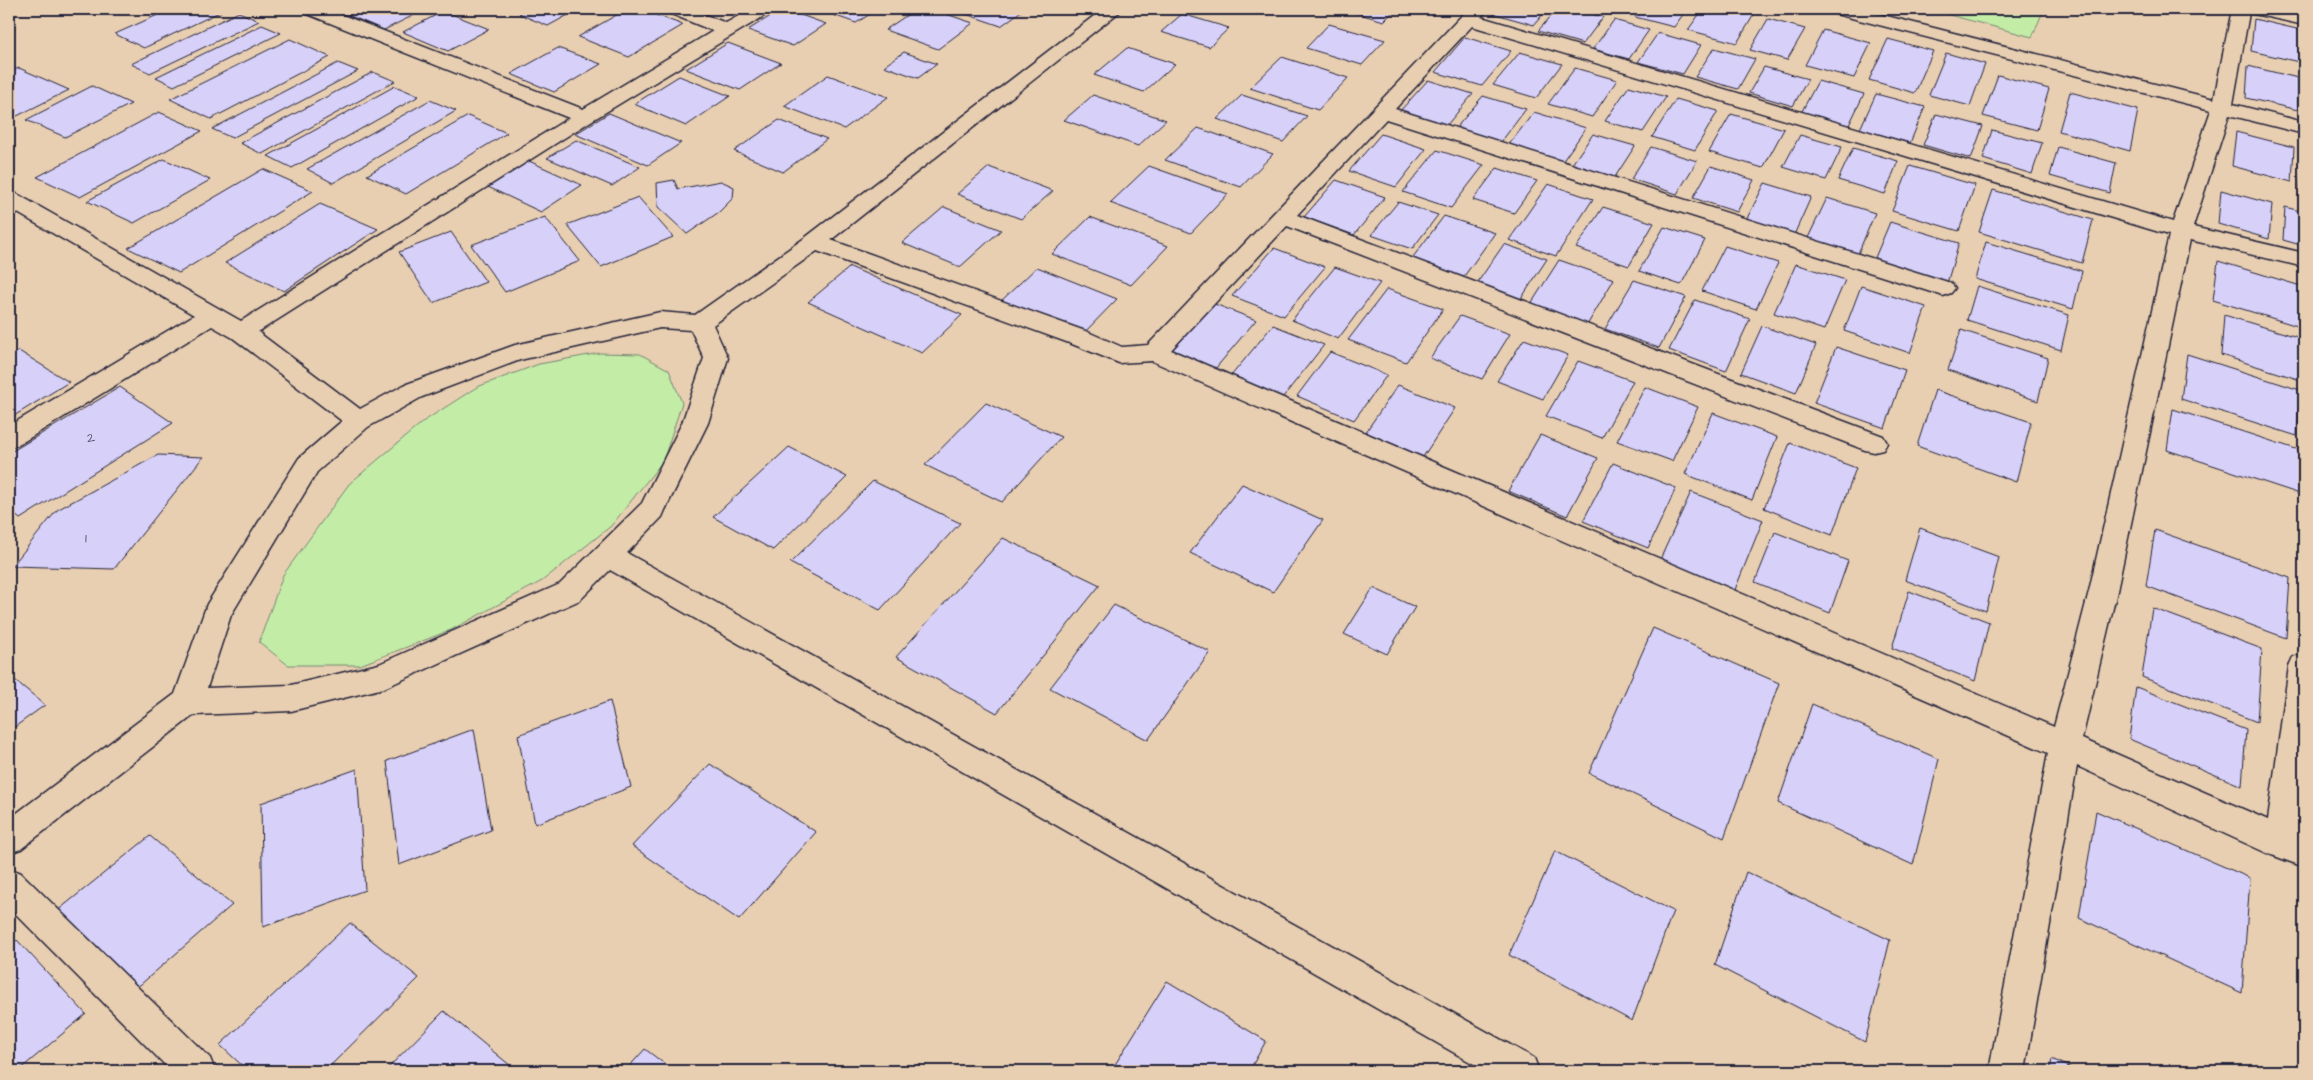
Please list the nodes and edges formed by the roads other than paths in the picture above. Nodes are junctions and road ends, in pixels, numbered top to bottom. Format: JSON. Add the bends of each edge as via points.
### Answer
{"nodes":[{"id":1,"x":311,"y":9,"type":"edge"},
{"id":2,"x":674,"y":9,"type":"edge"},
{"id":3,"x":763,"y":9,"type":"edge"},
{"id":4,"x":1114,"y":9,"type":"edge"},
{"id":5,"x":1838,"y":9,"type":"edge"},
{"id":6,"x":2241,"y":9,"type":"edge"},
{"id":7,"x":2253,"y":9,"type":"edge"},
{"id":8,"x":1473,"y":14,"type":"edge"},
{"id":9,"x":2304,"y":20,"type":"edge"},
{"id":10,"x":727,"y":30,"type":"junction"},
{"id":11,"x":2222,"y":107,"type":"junction"},
{"id":12,"x":1382,"y":110,"type":"junction"},
{"id":13,"x":584,"y":117,"type":"junction"},
{"id":14,"x":2304,"y":128,"type":"edge"},
{"id":15,"x":9,"y":199,"type":"edge"},
{"id":16,"x":1283,"y":217,"type":"junction"},
{"id":17,"x":2181,"y":231,"type":"junction"},
{"id":18,"x":814,"y":242,"type":"junction"},
{"id":19,"x":2304,"y":260,"type":"edge"},
{"id":20,"x":1942,"y":288,"type":"dead end"},
{"id":21,"x":212,"y":315,"type":"junction"},
{"id":22,"x":700,"y":323,"type":"junction"},
{"id":23,"x":242,"y":332,"type":"junction"},
{"id":24,"x":1155,"y":353,"type":"junction"},
{"id":25,"x":359,"y":421,"type":"junction"},
{"id":26,"x":9,"y":438,"type":"edge"},
{"id":27,"x":1874,"y":444,"type":"dead end"},
{"id":28,"x":607,"y":555,"type":"junction"},
{"id":29,"x":2304,"y":666,"type":"edge"},
{"id":30,"x":188,"y":702,"type":"junction"},
{"id":31,"x":2065,"y":746,"type":"junction"},
{"id":32,"x":9,"y":838,"type":"edge"},
{"id":33,"x":2293,"y":848,"type":"edge"},
{"id":34,"x":9,"y":884,"type":"edge"},
{"id":35,"x":197,"y":1071,"type":"edge"},
{"id":36,"x":1521,"y":1071,"type":"edge"},
{"id":37,"x":2007,"y":1071,"type":"edge"}],
"edges":[{"from":1,"to":13,"type":"street"},
{"from":2,"to":10,"type":"street"},
{"from":3,"to":10,"type":"street"},
{"from":4,"to":18,"type":"street"},
{"from":5,"to":11,"type":"street"},
{"from":6,"to":11,"type":"street"},
{"from":7,"to":9,"type":"street"},
{"from":8,"to":12,"type":"street"},
{"from":8,"to":17,"type":"street"},
{"from":10,"to":13,"type":"street"},
{"from":11,"to":14,"type":"street"},
{"from":11,"to":17,"type":"street"},
{"from":12,"to":16,"type":"street"},
{"from":12,"to":20,"type":"street"},
{"from":13,"to":23,"type":"street"},
{"from":15,"to":21,"type":"street"},
{"from":16,"to":24,"type":"street"},
{"from":16,"to":27,"type":"street"},
{"from":17,"to":19,"type":"street"},
{"from":17,"to":31,"type":"street","via":[[2104,591]]},
{"from":18,"to":22,"type":"street"},
{"from":18,"to":24,"type":"street","via":[[1119,355]]},
{"from":21,"to":23,"type":"street"},
{"from":21,"to":26,"type":"street"},
{"from":22,"to":25,"type":"street","via":[[660,320],[515,353],[413,391]]},
{"from":22,"to":28,"type":"street","via":[[716,358],[695,423],[652,510]]},
{"from":23,"to":25,"type":"street"},
{"from":24,"to":31,"type":"street"},
{"from":25,"to":30,"type":"street","via":[[308,465],[217,612]]},
{"from":28,"to":30,"type":"street","via":[[570,592],[384,675],[291,698]]},
{"from":28,"to":36,"type":"street"},
{"from":29,"to":33,"type":"street"},
{"from":30,"to":32,"type":"street"},
{"from":31,"to":33,"type":"street"},
{"from":31,"to":37,"type":"street"},
{"from":34,"to":35,"type":"street"}]}
